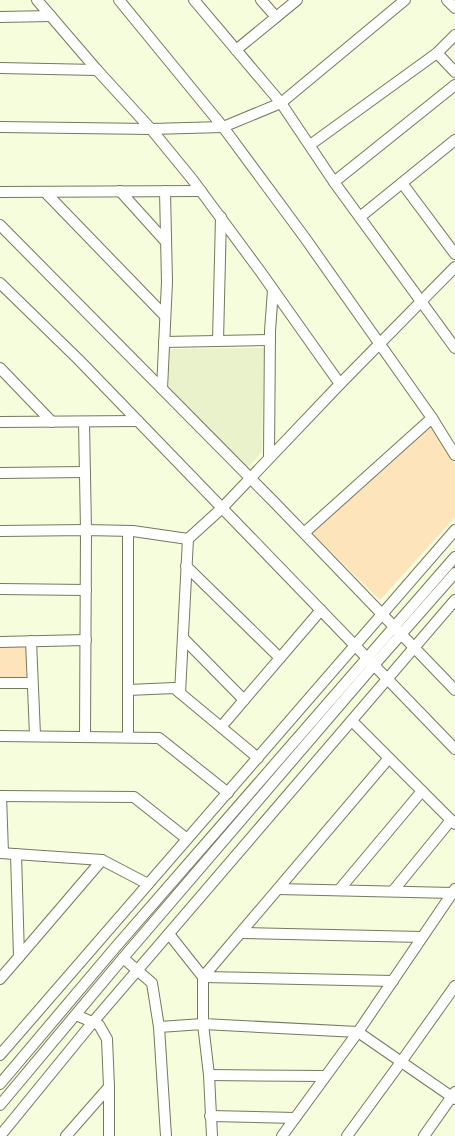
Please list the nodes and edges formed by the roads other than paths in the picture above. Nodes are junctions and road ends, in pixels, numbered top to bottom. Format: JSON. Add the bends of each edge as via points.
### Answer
{"nodes":[{"id":1,"x":37,"y":0,"type":"edge"},
{"id":2,"x":119,"y":0,"type":"edge"},
{"id":3,"x":194,"y":0,"type":"edge"},
{"id":4,"x":261,"y":0,"type":"edge"},
{"id":5,"x":297,"y":0,"type":"edge"},
{"id":6,"x":405,"y":0,"type":"edge"},
{"id":7,"x":447,"y":0,"type":"edge"},
{"id":8,"x":455,"y":8,"type":"edge"},
{"id":9,"x":0,"y":16,"type":"edge"},
{"id":10,"x":51,"y":16,"type":"junction"},
{"id":11,"x":276,"y":18,"type":"junction"},
{"id":12,"x":455,"y":36,"type":"edge"},
{"id":13,"x":236,"y":50,"type":"junction"},
{"id":14,"x":437,"y":53,"type":"junction"},
{"id":15,"x":0,"y":68,"type":"edge"},
{"id":16,"x":96,"y":70,"type":"junction"},
{"id":17,"x":455,"y":72,"type":"edge"},
{"id":18,"x":455,"y":85,"type":"edge"},
{"id":19,"x":281,"y":103,"type":"junction"},
{"id":20,"x":0,"y":126,"type":"edge"},
{"id":21,"x":223,"y":127,"type":"junction"},
{"id":22,"x":151,"y":129,"type":"junction"},
{"id":23,"x":455,"y":140,"type":"edge"},
{"id":24,"x":310,"y":145,"type":"junction"},
{"id":25,"x":334,"y":182,"type":"junction"},
{"id":26,"x":402,"y":183,"type":"junction"},
{"id":27,"x":120,"y":191,"type":"junction"},
{"id":28,"x":165,"y":191,"type":"junction"},
{"id":29,"x":201,"y":191,"type":"junction"},
{"id":30,"x":0,"y":192,"type":"edge"},
{"id":31,"x":45,"y":192,"type":"junction"},
{"id":32,"x":221,"y":217,"type":"junction"},
{"id":33,"x":360,"y":217,"type":"junction"},
{"id":34,"x":0,"y":225,"type":"edge"},
{"id":35,"x":166,"y":242,"type":"junction"},
{"id":36,"x":455,"y":254,"type":"edge"},
{"id":37,"x":455,"y":267,"type":"edge"},
{"id":38,"x":0,"y":283,"type":"edge"},
{"id":39,"x":273,"y":290,"type":"junction"},
{"id":40,"x":421,"y":301,"type":"junction"},
{"id":41,"x":165,"y":316,"type":"junction"},
{"id":42,"x":270,"y":340,"type":"junction"},
{"id":43,"x":218,"y":341,"type":"junction"},
{"id":44,"x":164,"y":342,"type":"junction"},
{"id":45,"x":379,"y":343,"type":"junction"},
{"id":46,"x":455,"y":348,"type":"edge"},
{"id":47,"x":0,"y":368,"type":"edge"},
{"id":48,"x":340,"y":384,"type":"junction"},
{"id":49,"x":162,"y":389,"type":"junction"},
{"id":50,"x":432,"y":418,"type":"junction"},
{"id":51,"x":138,"y":421,"type":"junction"},
{"id":52,"x":0,"y":422,"type":"edge"},
{"id":53,"x":52,"y":422,"type":"junction"},
{"id":54,"x":84,"y":422,"type":"junction"},
{"id":55,"x":455,"y":455,"type":"edge"},
{"id":56,"x":269,"y":457,"type":"junction"},
{"id":57,"x":85,"y":472,"type":"junction"},
{"id":58,"x":0,"y":473,"type":"edge"},
{"id":59,"x":250,"y":478,"type":"junction"},
{"id":60,"x":222,"y":508,"type":"junction"},
{"id":61,"x":86,"y":530,"type":"junction"},
{"id":62,"x":455,"y":530,"type":"edge"},
{"id":63,"x":0,"y":531,"type":"edge"},
{"id":64,"x":128,"y":531,"type":"junction"},
{"id":65,"x":304,"y":533,"type":"junction"},
{"id":66,"x":188,"y":539,"type":"junction"},
{"id":67,"x":455,"y":557,"type":"edge"},
{"id":68,"x":186,"y":566,"type":"junction"},
{"id":69,"x":455,"y":573,"type":"edge"},
{"id":70,"x":0,"y":589,"type":"edge"},
{"id":71,"x":86,"y":590,"type":"junction"},
{"id":72,"x":455,"y":600,"type":"edge"},
{"id":73,"x":321,"y":610,"type":"junction"},
{"id":74,"x":382,"y":614,"type":"junction"},
{"id":75,"x":394,"y":627,"type":"junction"},
{"id":76,"x":402,"y":634,"type":"junction"},
{"id":77,"x":183,"y":638,"type":"junction"},
{"id":78,"x":86,"y":640,"type":"junction"},
{"id":79,"x":31,"y":641,"type":"junction"},
{"id":80,"x":0,"y":642,"type":"edge"},
{"id":81,"x":355,"y":645,"type":"junction"},
{"id":82,"x":414,"y":647,"type":"junction"},
{"id":83,"x":280,"y":658,"type":"junction"},
{"id":84,"x":370,"y":662,"type":"junction"},
{"id":85,"x":388,"y":679,"type":"junction"},
{"id":86,"x":0,"y":683,"type":"edge"},
{"id":87,"x":32,"y":683,"type":"junction"},
{"id":88,"x":128,"y":690,"type":"junction"},
{"id":89,"x":455,"y":690,"type":"edge"},
{"id":90,"x":180,"y":694,"type":"junction"},
{"id":91,"x":244,"y":700,"type":"junction"},
{"id":92,"x":352,"y":721,"type":"junction"},
{"id":93,"x":221,"y":727,"type":"junction"},
{"id":94,"x":0,"y":736,"type":"edge"},
{"id":95,"x":35,"y":736,"type":"junction"},
{"id":96,"x":85,"y":736,"type":"junction"},
{"id":97,"x":128,"y":737,"type":"junction"},
{"id":98,"x":455,"y":749,"type":"edge"},
{"id":99,"x":258,"y":758,"type":"junction"},
{"id":100,"x":389,"y":758,"type":"junction"},
{"id":101,"x":422,"y":791,"type":"junction"},
{"id":102,"x":228,"y":793,"type":"junction"},
{"id":103,"x":1,"y":796,"type":"edge"},
{"id":104,"x":453,"y":822,"type":"edge"},
{"id":105,"x":187,"y":838,"type":"junction"},
{"id":106,"x":1,"y":853,"type":"edge"},
{"id":107,"x":16,"y":854,"type":"junction"},
{"id":108,"x":102,"y":860,"type":"junction"},
{"id":109,"x":148,"y":884,"type":"junction"},
{"id":110,"x":278,"y":889,"type":"junction"},
{"id":111,"x":339,"y":890,"type":"junction"},
{"id":112,"x":393,"y":891,"type":"junction"},
{"id":113,"x":454,"y":891,"type":"edge"},
{"id":114,"x":241,"y":933,"type":"junction"},
{"id":115,"x":169,"y":934,"type":"junction"},
{"id":116,"x":422,"y":938,"type":"junction"},
{"id":117,"x":19,"y":957,"type":"junction"},
{"id":118,"x":123,"y":958,"type":"junction"},
{"id":119,"x":138,"y":971,"type":"junction"},
{"id":120,"x":203,"y":977,"type":"junction"},
{"id":121,"x":0,"y":979,"type":"edge"},
{"id":122,"x":393,"y":981,"type":"junction"},
{"id":123,"x":455,"y":986,"type":"edge"},
{"id":124,"x":76,"y":1015,"type":"junction"},
{"id":125,"x":94,"y":1022,"type":"junction"},
{"id":126,"x":203,"y":1024,"type":"junction"},
{"id":127,"x":159,"y":1027,"type":"junction"},
{"id":128,"x":358,"y":1032,"type":"junction"},
{"id":129,"x":0,"y":1055,"type":"edge"},
{"id":130,"x":401,"y":1062,"type":"junction"},
{"id":131,"x":209,"y":1075,"type":"junction"},
{"id":132,"x":325,"y":1076,"type":"junction"},
{"id":133,"x":0,"y":1084,"type":"edge"},
{"id":134,"x":109,"y":1087,"type":"junction"},
{"id":135,"x":454,"y":1096,"type":"edge"},
{"id":136,"x":0,"y":1104,"type":"edge"},
{"id":137,"x":210,"y":1116,"type":"junction"},
{"id":138,"x":295,"y":1118,"type":"junction"},
{"id":139,"x":0,"y":1136,"type":"edge"},
{"id":140,"x":66,"y":1136,"type":"edge"},
{"id":141,"x":109,"y":1136,"type":"edge"},
{"id":142,"x":166,"y":1136,"type":"edge"},
{"id":143,"x":212,"y":1136,"type":"edge"},
{"id":144,"x":282,"y":1136,"type":"edge"},
{"id":145,"x":347,"y":1136,"type":"edge"},
{"id":146,"x":424,"y":1136,"type":"edge"}],
"edges":[{"from":1,"to":10,"type":"street"},
{"from":2,"to":21,"type":"street"},
{"from":3,"to":13,"type":"street"},
{"from":4,"to":11,"type":"street"},
{"from":5,"to":11,"type":"street"},
{"from":6,"to":19,"type":"street"},
{"from":7,"to":8,"type":"street"},
{"from":9,"to":10,"type":"street"},
{"from":10,"to":16,"type":"street"},
{"from":11,"to":13,"type":"street"},
{"from":12,"to":14,"type":"street"},
{"from":13,"to":19,"type":"street"},
{"from":14,"to":17,"type":"street"},
{"from":14,"to":24,"type":"street"},
{"from":15,"to":16,"type":"street"},
{"from":16,"to":22,"type":"street"},
{"from":18,"to":25,"type":"street"},
{"from":19,"to":21,"type":"street"},
{"from":19,"to":24,"type":"street"},
{"from":20,"to":22,"type":"street"},
{"from":21,"to":22,"type":"street"},
{"from":21,"to":45,"type":"street"},
{"from":22,"to":29,"type":"street"},
{"from":23,"to":26,"type":"street"},
{"from":24,"to":25,"type":"street"},
{"from":25,"to":33,"type":"street"},
{"from":26,"to":33,"type":"street"},
{"from":26,"to":36,"type":"street"},
{"from":27,"to":28,"type":"street"},
{"from":27,"to":31,"type":"street"},
{"from":27,"to":35,"type":"street"},
{"from":28,"to":29,"type":"street"},
{"from":28,"to":35,"type":"street"},
{"from":29,"to":32,"type":"street"},
{"from":30,"to":31,"type":"street"},
{"from":31,"to":41,"type":"street"},
{"from":32,"to":39,"type":"street"},
{"from":32,"to":43,"type":"street"},
{"from":33,"to":40,"type":"street"},
{"from":34,"to":49,"type":"street"},
{"from":35,"to":41,"type":"street"},
{"from":37,"to":40,"type":"street"},
{"from":38,"to":51,"type":"street"},
{"from":39,"to":42,"type":"street"},
{"from":39,"to":48,"type":"street"},
{"from":40,"to":45,"type":"street"},
{"from":40,"to":46,"type":"street"},
{"from":41,"to":44,"type":"street"},
{"from":42,"to":43,"type":"street"},
{"from":42,"to":56,"type":"street"},
{"from":43,"to":44,"type":"street"},
{"from":44,"to":49,"type":"street"},
{"from":45,"to":48,"type":"street"},
{"from":45,"to":50,"type":"street"},
{"from":47,"to":53,"type":"street"},
{"from":48,"to":56,"type":"street"},
{"from":49,"to":59,"type":"street"},
{"from":50,"to":55,"type":"street"},
{"from":50,"to":65,"type":"street"},
{"from":51,"to":54,"type":"street"},
{"from":51,"to":60,"type":"street"},
{"from":52,"to":53,"type":"street"},
{"from":53,"to":54,"type":"street"},
{"from":54,"to":57,"type":"street"},
{"from":56,"to":59,"type":"street"},
{"from":57,"to":58,"type":"street"},
{"from":57,"to":61,"type":"street"},
{"from":59,"to":60,"type":"street"},
{"from":59,"to":65,"type":"street"},
{"from":60,"to":66,"type":"street"},
{"from":60,"to":73,"type":"street"},
{"from":61,"to":63,"type":"street"},
{"from":61,"to":64,"type":"street"},
{"from":61,"to":71,"type":"street"},
{"from":62,"to":74,"type":"street"},
{"from":64,"to":66,"type":"street"},
{"from":64,"to":88,"type":"street"},
{"from":65,"to":74,"type":"street"},
{"from":66,"to":68,"type":"street"},
{"from":67,"to":75,"type":"street"},
{"from":68,"to":77,"type":"street"},
{"from":68,"to":83,"type":"street"},
{"from":69,"to":76,"type":"street"},
{"from":70,"to":71,"type":"street"},
{"from":71,"to":78,"type":"street"},
{"from":72,"to":82,"type":"street"},
{"from":73,"to":81,"type":"street"},
{"from":73,"to":83,"type":"street"},
{"from":74,"to":75,"type":"street"},
{"from":74,"to":81,"type":"street"},
{"from":75,"to":76,"type":"street"},
{"from":75,"to":84,"type":"street"},
{"from":76,"to":82,"type":"street"},
{"from":76,"to":84,"type":"street"},
{"from":77,"to":90,"type":"street"},
{"from":77,"to":91,"type":"street"},
{"from":78,"to":79,"type":"street"},
{"from":78,"to":96,"type":"street"},
{"from":79,"to":80,"type":"street"},
{"from":79,"to":87,"type":"street"},
{"from":81,"to":84,"type":"street"},
{"from":81,"to":99,"type":"street"},
{"from":82,"to":85,"type":"street"},
{"from":82,"to":89,"type":"street"},
{"from":83,"to":91,"type":"street"},
{"from":84,"to":85,"type":"street"},
{"from":84,"to":118,"type":"street"},
{"from":84,"to":133,"type":"street","via":[[114,949]]},
{"from":85,"to":92,"type":"street"},
{"from":85,"to":98,"type":"street"},
{"from":86,"to":87,"type":"street"},
{"from":87,"to":95,"type":"street"},
{"from":88,"to":90,"type":"street","via":[[174,688]]},
{"from":88,"to":97,"type":"street"},
{"from":90,"to":93,"type":"street"},
{"from":91,"to":93,"type":"street"},
{"from":92,"to":100,"type":"street"},
{"from":92,"to":115,"type":"street"},
{"from":93,"to":99,"type":"street"},
{"from":94,"to":95,"type":"street"},
{"from":95,"to":96,"type":"street"},
{"from":96,"to":97,"type":"street"},
{"from":97,"to":102,"type":"street","via":[[159,738]]},
{"from":99,"to":102,"type":"street"},
{"from":100,"to":101,"type":"street"},
{"from":100,"to":110,"type":"street"},
{"from":101,"to":104,"type":"street"},
{"from":101,"to":111,"type":"street"},
{"from":102,"to":105,"type":"street"},
{"from":103,"to":105,"type":"street","via":[[134,797]]},
{"from":103,"to":106,"type":"street"},
{"from":104,"to":112,"type":"street"},
{"from":105,"to":109,"type":"street"},
{"from":106,"to":107,"type":"street"},
{"from":107,"to":108,"type":"street"},
{"from":107,"to":117,"type":"street"},
{"from":108,"to":109,"type":"street"},
{"from":108,"to":117,"type":"street"},
{"from":109,"to":129,"type":"street"},
{"from":110,"to":111,"type":"street"},
{"from":110,"to":114,"type":"street"},
{"from":111,"to":112,"type":"street"},
{"from":112,"to":113,"type":"street"},
{"from":113,"to":116,"type":"street"},
{"from":114,"to":116,"type":"street"},
{"from":114,"to":120,"type":"street"},
{"from":115,"to":119,"type":"street"},
{"from":115,"to":120,"type":"street"},
{"from":116,"to":122,"type":"street"},
{"from":117,"to":121,"type":"street"},
{"from":118,"to":119,"type":"street"},
{"from":118,"to":124,"type":"street"},
{"from":119,"to":125,"type":"street"},
{"from":119,"to":127,"type":"street","via":[[152,983]]},
{"from":120,"to":122,"type":"street"},
{"from":120,"to":126,"type":"street"},
{"from":122,"to":128,"type":"street"},
{"from":123,"to":130,"type":"street"},
{"from":124,"to":125,"type":"street"},
{"from":124,"to":136,"type":"street"},
{"from":125,"to":134,"type":"street","via":[[107,1039]]},
{"from":125,"to":139,"type":"street"},
{"from":126,"to":127,"type":"street"},
{"from":126,"to":128,"type":"street"},
{"from":126,"to":131,"type":"street"},
{"from":127,"to":142,"type":"street"},
{"from":128,"to":130,"type":"street"},
{"from":128,"to":132,"type":"street"},
{"from":130,"to":135,"type":"street"},
{"from":130,"to":145,"type":"street"},
{"from":131,"to":132,"type":"street"},
{"from":131,"to":137,"type":"street"},
{"from":132,"to":138,"type":"street"},
{"from":134,"to":140,"type":"street"},
{"from":134,"to":141,"type":"street"},
{"from":135,"to":146,"type":"street"},
{"from":137,"to":138,"type":"street"},
{"from":137,"to":143,"type":"street"},
{"from":138,"to":144,"type":"street"}]}
